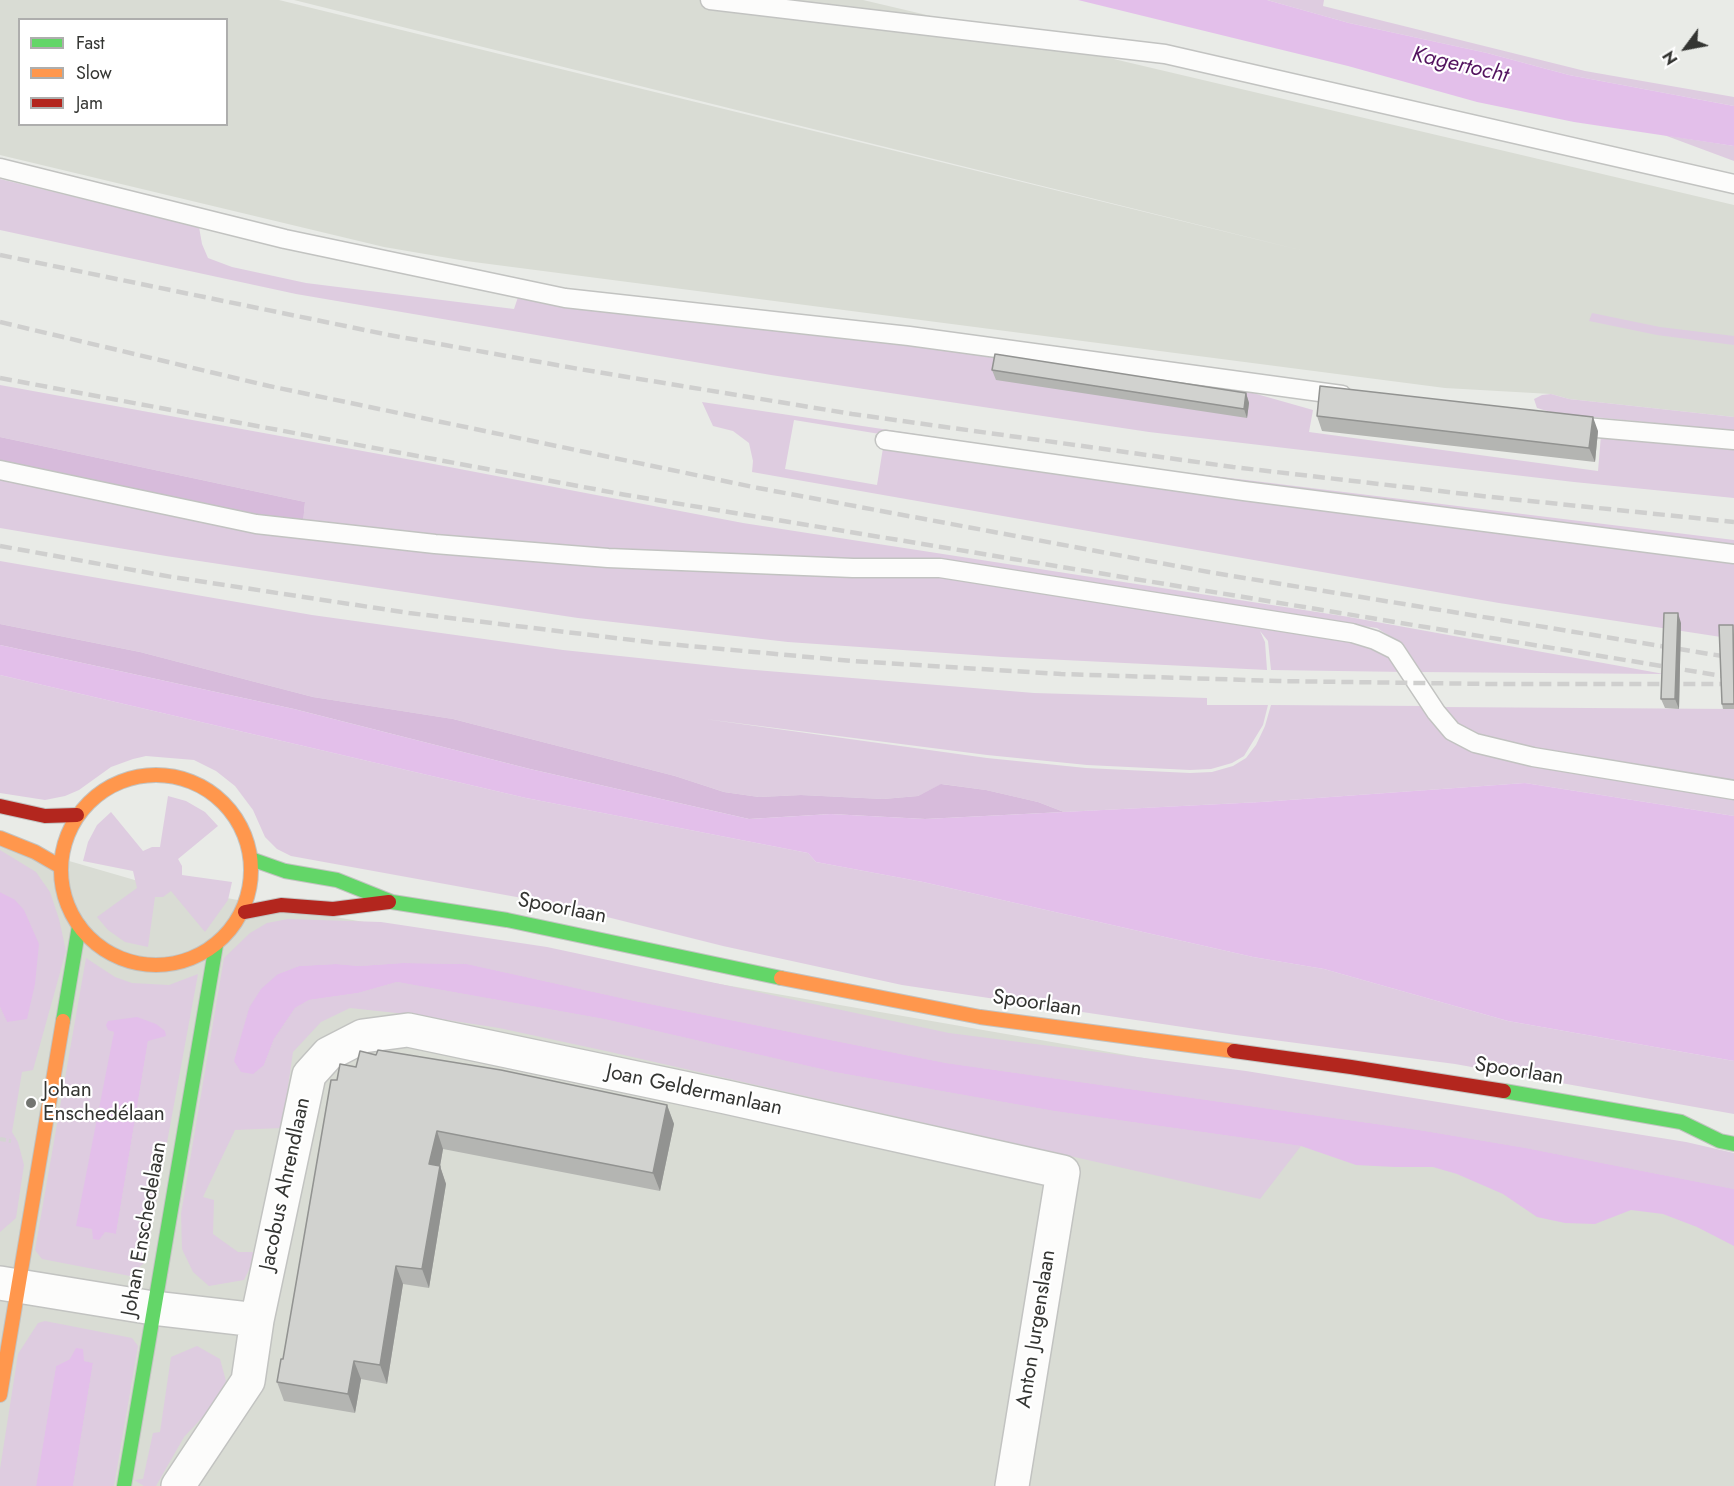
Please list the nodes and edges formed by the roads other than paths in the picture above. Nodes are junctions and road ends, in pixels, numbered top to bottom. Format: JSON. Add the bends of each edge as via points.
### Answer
{"nodes":[{"id":1,"x":710,"y":0,"type":"edge"},
{"id":2,"x":0,"y":168,"type":"edge"},
{"id":3,"x":1734,"y":184,"type":"edge"},
{"id":4,"x":1358,"y":397,"type":"edge"},
{"id":5,"x":1558,"y":424,"type":"edge"},
{"id":6,"x":885,"y":440,"type":"dead end"},
{"id":7,"x":1734,"y":440,"type":"edge"},
{"id":8,"x":0,"y":470,"type":"edge"},
{"id":9,"x":1734,"y":554,"type":"edge"},
{"id":10,"x":1734,"y":790,"type":"edge"},
{"id":11,"x":0,"y":806,"type":"edge"},
{"id":12,"x":77,"y":814,"type":"junction"},
{"id":13,"x":0,"y":838,"type":"edge"},
{"id":14,"x":251,"y":859,"type":"junction"},
{"id":15,"x":61,"y":867,"type":"junction"},
{"id":16,"x":392,"y":902,"type":"junction"},
{"id":17,"x":245,"y":912,"type":"junction"},
{"id":18,"x":79,"y":926,"type":"junction"},
{"id":19,"x":216,"y":945,"type":"junction"},
{"id":20,"x":328,"y":1054,"type":"joint"},
{"id":21,"x":1710,"y":1119,"type":"dead end"},
{"id":22,"x":1682,"y":1122,"type":"junction"},
{"id":23,"x":1734,"y":1144,"type":"edge"},
{"id":24,"x":1063,"y":1172,"type":"joint"},
{"id":25,"x":9,"y":1285,"type":"edge"},
{"id":26,"x":153,"y":1308,"type":"junction"},
{"id":27,"x":257,"y":1320,"type":"junction"},
{"id":28,"x":0,"y":1395,"type":"edge"},
{"id":29,"x":124,"y":1486,"type":"edge"},
{"id":30,"x":178,"y":1486,"type":"edge"},
{"id":31,"x":1012,"y":1486,"type":"edge"}],
"edges":[{"from":1,"to":3,"type":"lane","via":[[1165,54]]},
{"from":2,"to":4,"type":"lane","via":[[285,239],[566,297],[909,336]]},
{"from":5,"to":7,"type":"lane"},
{"from":6,"to":9,"type":"lane"},
{"from":8,"to":10,"type":"lane","via":[[256,524],[608,558],[940,568],[1352,633],[1395,650],[1452,731],[1475,743],[1533,757]]},
{"from":11,"to":12,"type":"main road","via":[[45,816]]},
{"from":12,"to":14,"type":"main road","via":[[92,797],[137,776],[179,777],[213,792],[241,825]]},
{"from":12,"to":15,"type":"main road"},
{"from":13,"to":15,"type":"main road"},
{"from":14,"to":16,"type":"main road","name":"Spoorlaan","via":[[285,871],[337,880]]},
{"from":14,"to":17,"type":"main road","via":[[252,885]]},
{"from":15,"to":18,"type":"main road","via":[[66,901]]},
{"from":16,"to":17,"type":"main road","name":"Spoorlaan","via":[[333,909],[281,905]]},
{"from":16,"to":22,"type":"main road","name":"Spoorlaan","via":[[507,920],[980,1017],[1351,1067]]},
{"from":17,"to":19,"type":"main road"},
{"from":18,"to":19,"type":"main road","via":[[97,946],[118,958],[143,965],[180,960]]},
{"from":18,"to":25,"type":"main road"},
{"from":19,"to":26,"type":"main road","name":"Johan Enschedelaan"},
{"from":20,"to":24,"type":"street","name":"Joan Geldermanlaan","via":[[363,1036],[408,1030]]},
{"from":20,"to":27,"type":"street","name":"Jacobus Ahrendlaan","via":[[309,1075]]},
{"from":21,"to":22,"type":"main road","name":"Spoorlaan"},
{"from":22,"to":23,"type":"main road","name":"Spoorlaan"},
{"from":24,"to":31,"type":"street","name":"Anton Jurgenslaan"},
{"from":25,"to":26,"type":"street"},
{"from":25,"to":28,"type":"main road"},
{"from":26,"to":27,"type":"street"},
{"from":26,"to":29,"type":"main road","name":"Johan Enschedelaan"},
{"from":27,"to":30,"type":"street","name":"Jacobus Ahrendlaan","via":[[248,1381]]}]}
